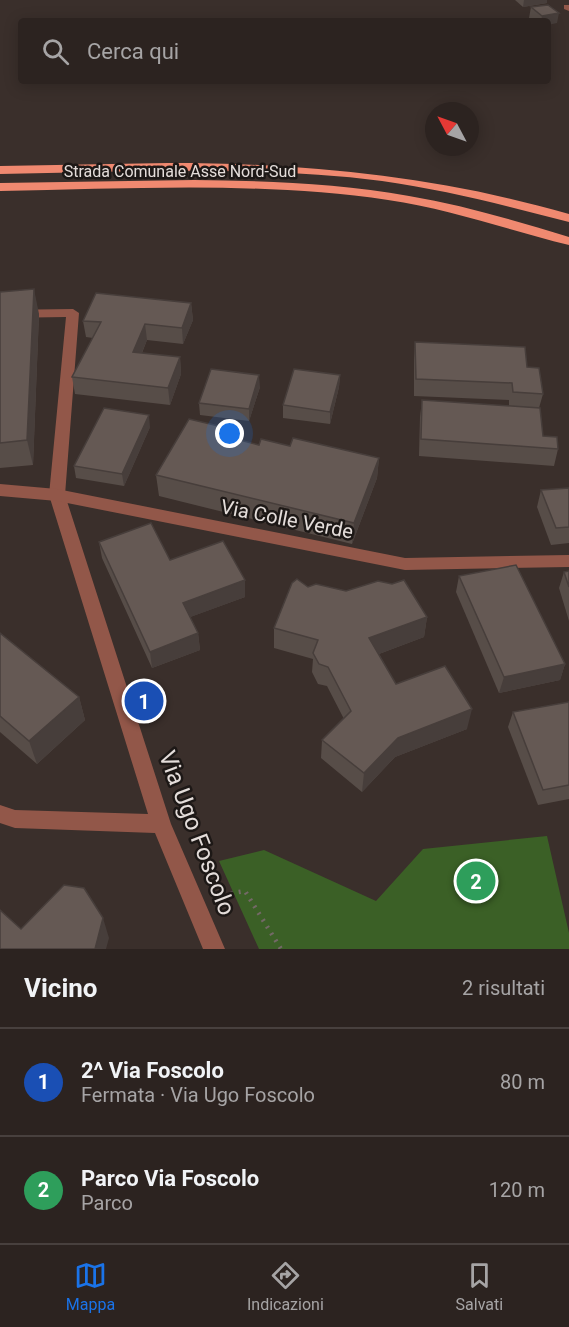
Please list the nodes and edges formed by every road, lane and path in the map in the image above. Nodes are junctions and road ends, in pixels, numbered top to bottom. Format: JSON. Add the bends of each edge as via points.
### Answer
{"nodes":[{"id":1,"x":0,"y":170,"type":"edge"},
{"id":2,"x":0,"y":187,"type":"edge"},
{"id":3,"x":569,"y":218,"type":"edge"},
{"id":4,"x":569,"y":241,"type":"edge"},
{"id":5,"x":0,"y":314,"type":"edge"},
{"id":6,"x":0,"y":490,"type":"edge"},
{"id":7,"x":57,"y":495,"type":"junction"},
{"id":8,"x":569,"y":561,"type":"edge"},
{"id":9,"x":0,"y":814,"type":"edge"},
{"id":10,"x":161,"y":824,"type":"junction"},
{"id":11,"x":194,"y":899,"type":"junction"},
{"id":12,"x":214,"y":949,"type":"edge"},
{"id":13,"x":281,"y":949,"type":"edge"}],
"edges":[{"from":1,"to":3,"type":"highway","name":"Strada Comunale Asse Nord-Sud","via":[[267,168],[338,173],[511,201]]},
{"from":2,"to":4,"type":"highway","name":"Strada Comunale Asse Nord-Sud","via":[[251,185],[326,189],[439,205]]},
{"from":5,"to":7,"type":"street","via":[[74,313]]},
{"from":6,"to":7,"type":"street","name":"Via Colle Verde"},
{"from":7,"to":8,"type":"street","name":"Via Colle Verde","via":[[405,564]]},
{"from":7,"to":10,"type":"street","name":"Via Ugo Foscolo"},
{"from":9,"to":10,"type":"street","via":[[15,819]]},
{"from":10,"to":11,"type":"street","name":"Via Ugo Foscolo"},
{"from":11,"to":12,"type":"street","name":"Via Ugo Foscolo"},
{"from":11,"to":13,"type":"path","via":[[245,891]]}]}
